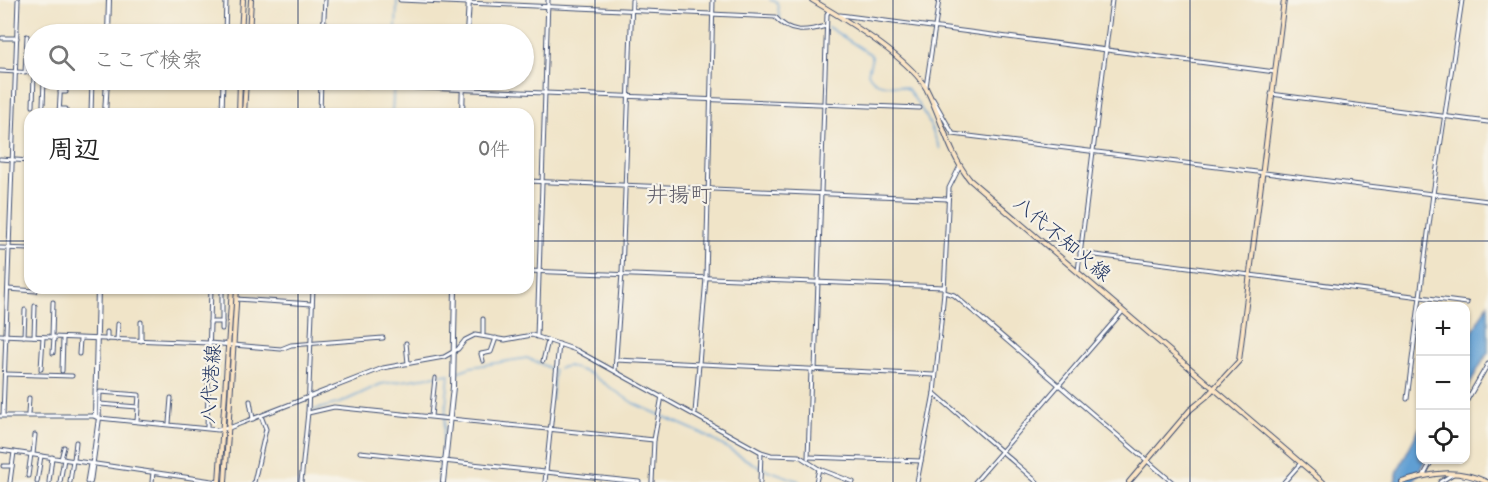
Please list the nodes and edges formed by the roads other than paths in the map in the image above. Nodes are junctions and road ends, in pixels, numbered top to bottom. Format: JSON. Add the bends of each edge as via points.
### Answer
{"nodes":[{"id":1,"x":18,"y":0,"type":"edge"},
{"id":2,"x":109,"y":0,"type":"edge"},
{"id":3,"x":226,"y":0,"type":"edge"},
{"id":4,"x":243,"y":0,"type":"edge"},
{"id":5,"x":251,"y":0,"type":"edge"},
{"id":6,"x":325,"y":0,"type":"edge"},
{"id":7,"x":400,"y":0,"type":"edge"},
{"id":8,"x":548,"y":0,"type":"edge"},
{"id":9,"x":632,"y":0,"type":"edge"},
{"id":10,"x":713,"y":0,"type":"edge"},
{"id":11,"x":812,"y":0,"type":"edge"},
{"id":12,"x":939,"y":0,"type":"edge"},
{"id":13,"x":1112,"y":0,"type":"edge"},
{"id":14,"x":1284,"y":0,"type":"edge"},
{"id":15,"x":1462,"y":0,"type":"edge"},
{"id":16,"x":469,"y":2,"type":"edge"},
{"id":17,"x":547,"y":5,"type":"junction"},
{"id":18,"x":632,"y":9,"type":"junction"},
{"id":19,"x":829,"y":11,"type":"junction"},
{"id":20,"x":712,"y":14,"type":"junction"},
{"id":21,"x":836,"y":15,"type":"junction"},
{"id":22,"x":108,"y":24,"type":"edge"},
{"id":23,"x":225,"y":24,"type":"edge"},
{"id":24,"x":242,"y":24,"type":"edge"},
{"id":25,"x":250,"y":24,"type":"edge"},
{"id":26,"x":324,"y":24,"type":"edge"},
{"id":27,"x":468,"y":24,"type":"edge"},
{"id":28,"x":826,"y":26,"type":"junction"},
{"id":29,"x":935,"y":28,"type":"junction"},
{"id":30,"x":3,"y":38,"type":"dead end"},
{"id":31,"x":17,"y":38,"type":"junction"},
{"id":32,"x":1106,"y":50,"type":"junction"},
{"id":33,"x":0,"y":71,"type":"edge"},
{"id":34,"x":16,"y":72,"type":"junction"},
{"id":35,"x":1275,"y":72,"type":"junction"},
{"id":36,"x":24,"y":73,"type":"edge"},
{"id":37,"x":926,"y":86,"type":"junction"},
{"id":38,"x":33,"y":90,"type":"edge"},
{"id":39,"x":44,"y":90,"type":"edge"},
{"id":40,"x":92,"y":90,"type":"edge"},
{"id":41,"x":106,"y":90,"type":"edge"},
{"id":42,"x":223,"y":90,"type":"edge"},
{"id":43,"x":240,"y":90,"type":"edge"},
{"id":44,"x":245,"y":90,"type":"edge"},
{"id":45,"x":321,"y":90,"type":"edge"},
{"id":46,"x":446,"y":90,"type":"edge"},
{"id":47,"x":462,"y":91,"type":"junction"},
{"id":48,"x":60,"y":92,"type":"joint"},
{"id":49,"x":66,"y":92,"type":"dead end"},
{"id":50,"x":544,"y":93,"type":"junction"},
{"id":51,"x":1271,"y":94,"type":"junction"},
{"id":52,"x":628,"y":98,"type":"junction"},
{"id":53,"x":709,"y":101,"type":"junction"},
{"id":54,"x":43,"y":105,"type":"dead end"},
{"id":55,"x":823,"y":105,"type":"junction"},
{"id":56,"x":33,"y":106,"type":"dead end"},
{"id":57,"x":60,"y":108,"type":"edge"},
{"id":58,"x":91,"y":108,"type":"edge"},
{"id":59,"x":105,"y":108,"type":"edge"},
{"id":60,"x":222,"y":108,"type":"edge"},
{"id":61,"x":239,"y":108,"type":"edge"},
{"id":62,"x":244,"y":108,"type":"edge"},
{"id":63,"x":320,"y":108,"type":"edge"},
{"id":64,"x":462,"y":108,"type":"edge"},
{"id":65,"x":920,"y":108,"type":"dead end"},
{"id":66,"x":1444,"y":117,"type":"junction"},
{"id":67,"x":1488,"y":122,"type":"edge"},
{"id":68,"x":1093,"y":152,"type":"junction"},
{"id":69,"x":0,"y":159,"type":"edge"},
{"id":70,"x":12,"y":160,"type":"junction"},
{"id":71,"x":24,"y":161,"type":"edge"},
{"id":72,"x":960,"y":166,"type":"junction"},
{"id":73,"x":1262,"y":172,"type":"junction"},
{"id":74,"x":534,"y":181,"type":"edge"},
{"id":75,"x":540,"y":181,"type":"junction"},
{"id":76,"x":625,"y":184,"type":"junction"},
{"id":77,"x":706,"y":188,"type":"junction"},
{"id":78,"x":819,"y":193,"type":"junction"},
{"id":79,"x":1433,"y":194,"type":"junction"},
{"id":80,"x":948,"y":199,"type":"junction"},
{"id":81,"x":1488,"y":201,"type":"edge"},
{"id":82,"x":0,"y":248,"type":"edge"},
{"id":83,"x":10,"y":248,"type":"junction"},
{"id":84,"x":24,"y":249,"type":"edge"},
{"id":85,"x":1080,"y":253,"type":"junction"},
{"id":86,"x":534,"y":271,"type":"edge"},
{"id":87,"x":540,"y":271,"type":"junction"},
{"id":88,"x":1078,"y":271,"type":"junction"},
{"id":89,"x":622,"y":273,"type":"junction"},
{"id":90,"x":1249,"y":276,"type":"junction"},
{"id":91,"x":706,"y":278,"type":"junction"},
{"id":92,"x":819,"y":284,"type":"junction"},
{"id":93,"x":8,"y":289,"type":"junction"},
{"id":94,"x":24,"y":290,"type":"edge"},
{"id":95,"x":944,"y":290,"type":"junction"},
{"id":96,"x":98,"y":294,"type":"edge"},
{"id":97,"x":211,"y":294,"type":"edge"},
{"id":98,"x":222,"y":294,"type":"edge"},
{"id":99,"x":232,"y":294,"type":"edge"},
{"id":100,"x":237,"y":294,"type":"edge"},
{"id":101,"x":313,"y":294,"type":"edge"},
{"id":102,"x":455,"y":294,"type":"edge"},
{"id":103,"x":1420,"y":297,"type":"junction"},
{"id":104,"x":237,"y":299,"type":"junction"},
{"id":105,"x":52,"y":302,"type":"dead end"},
{"id":106,"x":1459,"y":302,"type":"edge"},
{"id":107,"x":312,"y":303,"type":"junction"},
{"id":108,"x":35,"y":306,"type":"dead end"},
{"id":109,"x":25,"y":310,"type":"dead end"},
{"id":110,"x":1123,"y":310,"type":"junction"},
{"id":111,"x":483,"y":319,"type":"dead end"},
{"id":112,"x":141,"y":322,"type":"dead end"},
{"id":113,"x":210,"y":322,"type":"junction"},
{"id":114,"x":222,"y":322,"type":"junction"},
{"id":115,"x":118,"y":324,"type":"dead end"},
{"id":116,"x":222,"y":329,"type":"dead end"},
{"id":117,"x":107,"y":332,"type":"dead end"},
{"id":118,"x":483,"y":334,"type":"junction"},
{"id":119,"x":0,"y":335,"type":"edge"},
{"id":120,"x":7,"y":335,"type":"junction"},
{"id":121,"x":24,"y":336,"type":"junction"},
{"id":122,"x":34,"y":336,"type":"junction"},
{"id":123,"x":43,"y":337,"type":"junction"},
{"id":124,"x":53,"y":337,"type":"junction"},
{"id":125,"x":537,"y":337,"type":"junction"},
{"id":126,"x":63,"y":338,"type":"junction"},
{"id":127,"x":382,"y":338,"type":"dead end"},
{"id":128,"x":496,"y":338,"type":"junction"},
{"id":129,"x":80,"y":339,"type":"junction"},
{"id":130,"x":97,"y":339,"type":"junction"},
{"id":131,"x":106,"y":340,"type":"junction"},
{"id":132,"x":117,"y":340,"type":"junction"},
{"id":133,"x":141,"y":341,"type":"junction"},
{"id":134,"x":548,"y":341,"type":"junction"},
{"id":135,"x":209,"y":343,"type":"junction"},
{"id":136,"x":229,"y":344,"type":"junction"},
{"id":137,"x":559,"y":344,"type":"junction"},
{"id":138,"x":235,"y":345,"type":"junction"},
{"id":139,"x":310,"y":346,"type":"junction"},
{"id":140,"x":405,"y":347,"type":"dead end"},
{"id":141,"x":454,"y":352,"type":"junction"},
{"id":142,"x":53,"y":353,"type":"dead end"},
{"id":143,"x":79,"y":354,"type":"dead end"},
{"id":144,"x":616,"y":360,"type":"junction"},
{"id":145,"x":483,"y":361,"type":"dead end"},
{"id":146,"x":543,"y":361,"type":"dead end"},
{"id":147,"x":408,"y":363,"type":"junction"},
{"id":148,"x":699,"y":364,"type":"junction"},
{"id":149,"x":1487,"y":366,"type":"edge"},
{"id":150,"x":41,"y":369,"type":"dead end"},
{"id":151,"x":813,"y":370,"type":"junction"},
{"id":152,"x":62,"y":371,"type":"dead end"},
{"id":153,"x":615,"y":371,"type":"junction"},
{"id":154,"x":5,"y":374,"type":"junction"},
{"id":155,"x":934,"y":375,"type":"junction"},
{"id":156,"x":72,"y":376,"type":"dead end"},
{"id":157,"x":435,"y":378,"type":"dead end"},
{"id":158,"x":1058,"y":385,"type":"junction"},
{"id":159,"x":1213,"y":388,"type":"junction"},
{"id":160,"x":934,"y":393,"type":"junction"},
{"id":161,"x":1470,"y":395,"type":"edge"},
{"id":162,"x":662,"y":396,"type":"junction"},
{"id":163,"x":2,"y":397,"type":"edge"},
{"id":164,"x":29,"y":398,"type":"dead end"},
{"id":165,"x":171,"y":398,"type":"dead end"},
{"id":166,"x":308,"y":398,"type":"junction"},
{"id":167,"x":1407,"y":399,"type":"dead end"},
{"id":168,"x":250,"y":401,"type":"dead end"},
{"id":169,"x":100,"y":404,"type":"junction"},
{"id":170,"x":138,"y":407,"type":"junction"},
{"id":171,"x":308,"y":413,"type":"junction"},
{"id":172,"x":695,"y":413,"type":"junction"},
{"id":173,"x":2,"y":415,"type":"edge"},
{"id":174,"x":28,"y":415,"type":"junction"},
{"id":175,"x":261,"y":416,"type":"junction"},
{"id":176,"x":431,"y":416,"type":"junction"},
{"id":177,"x":97,"y":417,"type":"junction"},
{"id":178,"x":447,"y":417,"type":"junction"},
{"id":179,"x":253,"y":419,"type":"junction"},
{"id":180,"x":137,"y":421,"type":"junction"},
{"id":181,"x":170,"y":423,"type":"junction"},
{"id":182,"x":207,"y":427,"type":"junction"},
{"id":183,"x":550,"y":428,"type":"junction"},
{"id":184,"x":226,"y":429,"type":"junction"},
{"id":185,"x":35,"y":435,"type":"dead end"},
{"id":186,"x":654,"y":440,"type":"junction"},
{"id":187,"x":76,"y":442,"type":"dead end"},
{"id":188,"x":64,"y":447,"type":"dead end"},
{"id":189,"x":0,"y":450,"type":"edge"},
{"id":190,"x":1002,"y":451,"type":"junction"},
{"id":191,"x":14,"y":452,"type":"junction"},
{"id":192,"x":761,"y":452,"type":"junction"},
{"id":193,"x":360,"y":453,"type":"dead end"},
{"id":194,"x":32,"y":454,"type":"junction"},
{"id":195,"x":41,"y":456,"type":"junction"},
{"id":196,"x":52,"y":457,"type":"junction"},
{"id":197,"x":808,"y":458,"type":"junction"},
{"id":198,"x":63,"y":459,"type":"junction"},
{"id":199,"x":73,"y":460,"type":"junction"},
{"id":200,"x":1148,"y":460,"type":"junction"},
{"id":201,"x":921,"y":461,"type":"junction"},
{"id":202,"x":442,"y":462,"type":"junction"},
{"id":203,"x":91,"y":463,"type":"junction"},
{"id":204,"x":1300,"y":464,"type":"junction"},
{"id":205,"x":1429,"y":464,"type":"edge"},
{"id":206,"x":3,"y":466,"type":"dead end"},
{"id":207,"x":12,"y":466,"type":"junction"},
{"id":208,"x":819,"y":469,"type":"junction"},
{"id":209,"x":153,"y":472,"type":"junction"},
{"id":210,"x":1453,"y":472,"type":"junction"},
{"id":211,"x":545,"y":473,"type":"junction"},
{"id":212,"x":28,"y":476,"type":"dead end"},
{"id":213,"x":1423,"y":476,"type":"junction"},
{"id":214,"x":186,"y":477,"type":"junction"},
{"id":215,"x":9,"y":482,"type":"edge"},
{"id":216,"x":37,"y":482,"type":"edge"},
{"id":217,"x":49,"y":482,"type":"edge"},
{"id":218,"x":60,"y":482,"type":"edge"},
{"id":219,"x":70,"y":482,"type":"edge"},
{"id":220,"x":88,"y":482,"type":"edge"},
{"id":221,"x":152,"y":482,"type":"edge"},
{"id":222,"x":185,"y":482,"type":"edge"},
{"id":223,"x":219,"y":482,"type":"edge"},
{"id":224,"x":225,"y":482,"type":"edge"},
{"id":225,"x":254,"y":482,"type":"edge"},
{"id":226,"x":301,"y":482,"type":"edge"},
{"id":227,"x":442,"y":482,"type":"edge"},
{"id":228,"x":545,"y":482,"type":"edge"},
{"id":229,"x":639,"y":482,"type":"edge"},
{"id":230,"x":652,"y":482,"type":"edge"},
{"id":231,"x":760,"y":482,"type":"edge"},
{"id":232,"x":816,"y":482,"type":"edge"},
{"id":233,"x":853,"y":482,"type":"edge"},
{"id":234,"x":917,"y":482,"type":"edge"},
{"id":235,"x":975,"y":482,"type":"edge"},
{"id":236,"x":1037,"y":482,"type":"edge"},
{"id":237,"x":1129,"y":482,"type":"edge"},
{"id":238,"x":1172,"y":482,"type":"edge"},
{"id":239,"x":1284,"y":482,"type":"edge"},
{"id":240,"x":1323,"y":482,"type":"edge"},
{"id":241,"x":1402,"y":482,"type":"edge"},
{"id":242,"x":1440,"y":482,"type":"edge"},
{"id":243,"x":1487,"y":482,"type":"edge"}],
"edges":[{"from":1,"to":31,"type":"street"},
{"from":2,"to":22,"type":"street"},
{"from":3,"to":23,"type":"street"},
{"from":4,"to":24,"type":"main road"},
{"from":5,"to":25,"type":"main road"},
{"from":6,"to":26,"type":"street"},
{"from":7,"to":16,"type":"street"},
{"from":8,"to":17,"type":"street"},
{"from":9,"to":18,"type":"street"},
{"from":10,"to":20,"type":"street"},
{"from":11,"to":19,"type":"main road","name":"八代不知火線"},
{"from":12,"to":29,"type":"street"},
{"from":13,"to":32,"type":"street"},
{"from":14,"to":35,"type":"main road"},
{"from":15,"to":66,"type":"street"},
{"from":16,"to":17,"type":"street"},
{"from":16,"to":27,"type":"street"},
{"from":17,"to":18,"type":"street"},
{"from":17,"to":50,"type":"street"},
{"from":18,"to":20,"type":"street"},
{"from":18,"to":52,"type":"street"},
{"from":19,"to":21,"type":"main road","name":"八代不知火線"},
{"from":19,"to":28,"type":"street"},
{"from":20,"to":28,"type":"street","via":[[775,16],[787,28],[800,31]]},
{"from":20,"to":53,"type":"street"},
{"from":21,"to":29,"type":"street"},
{"from":21,"to":37,"type":"main road","name":"八代不知火線","via":[[895,56]]},
{"from":28,"to":55,"type":"street"},
{"from":29,"to":32,"type":"street"},
{"from":29,"to":37,"type":"street"},
{"from":30,"to":31,"type":"street"},
{"from":31,"to":34,"type":"street"},
{"from":32,"to":35,"type":"street"},
{"from":32,"to":68,"type":"street"},
{"from":33,"to":34,"type":"street"},
{"from":34,"to":36,"type":"street"},
{"from":34,"to":70,"type":"street"},
{"from":35,"to":51,"type":"main road"},
{"from":37,"to":68,"type":"street","via":[[953,134]]},
{"from":37,"to":72,"type":"main road","name":"八代不知火線"},
{"from":38,"to":56,"type":"street"},
{"from":39,"to":54,"type":"street"},
{"from":40,"to":58,"type":"street"},
{"from":41,"to":59,"type":"street"},
{"from":42,"to":60,"type":"street"},
{"from":43,"to":61,"type":"main road"},
{"from":44,"to":62,"type":"main road"},
{"from":45,"to":63,"type":"street"},
{"from":46,"to":47,"type":"street"},
{"from":47,"to":50,"type":"street"},
{"from":47,"to":64,"type":"street"},
{"from":48,"to":49,"type":"street"},
{"from":48,"to":57,"type":"street"},
{"from":50,"to":52,"type":"street"},
{"from":50,"to":75,"type":"street"},
{"from":51,"to":66,"type":"street"},
{"from":51,"to":73,"type":"main road"},
{"from":52,"to":53,"type":"street"},
{"from":52,"to":76,"type":"street"},
{"from":53,"to":55,"type":"street"},
{"from":53,"to":77,"type":"street"},
{"from":55,"to":65,"type":"street"},
{"from":55,"to":78,"type":"street"},
{"from":66,"to":67,"type":"street"},
{"from":66,"to":79,"type":"street"},
{"from":68,"to":73,"type":"street"},
{"from":68,"to":85,"type":"street"},
{"from":69,"to":70,"type":"street"},
{"from":70,"to":71,"type":"street"},
{"from":70,"to":83,"type":"street"},
{"from":72,"to":80,"type":"street"},
{"from":72,"to":88,"type":"main road","name":"八代不知火線","via":[[978,187]]},
{"from":73,"to":79,"type":"street"},
{"from":73,"to":90,"type":"main road"},
{"from":74,"to":75,"type":"street"},
{"from":75,"to":76,"type":"street"},
{"from":75,"to":87,"type":"street"},
{"from":76,"to":77,"type":"street"},
{"from":76,"to":89,"type":"street"},
{"from":77,"to":78,"type":"street"},
{"from":77,"to":91,"type":"street"},
{"from":78,"to":80,"type":"street"},
{"from":78,"to":92,"type":"street"},
{"from":79,"to":81,"type":"street"},
{"from":79,"to":103,"type":"street"},
{"from":80,"to":95,"type":"street"},
{"from":82,"to":83,"type":"street"},
{"from":83,"to":84,"type":"street"},
{"from":83,"to":93,"type":"street"},
{"from":85,"to":88,"type":"street"},
{"from":85,"to":90,"type":"street"},
{"from":86,"to":87,"type":"street"},
{"from":87,"to":89,"type":"street"},
{"from":87,"to":125,"type":"street"},
{"from":88,"to":110,"type":"main road","name":"八代不知火線"},
{"from":89,"to":91,"type":"street"},
{"from":89,"to":144,"type":"street"},
{"from":90,"to":103,"type":"street"},
{"from":90,"to":159,"type":"main road","via":[[1239,361]]},
{"from":91,"to":92,"type":"street"},
{"from":91,"to":148,"type":"street"},
{"from":92,"to":95,"type":"street"},
{"from":92,"to":151,"type":"street"},
{"from":93,"to":94,"type":"street"},
{"from":93,"to":120,"type":"street"},
{"from":95,"to":155,"type":"street"},
{"from":95,"to":158,"type":"street"},
{"from":96,"to":130,"type":"street"},
{"from":97,"to":113,"type":"street"},
{"from":98,"to":114,"type":"street"},
{"from":99,"to":136,"type":"main road","name":"八代港線"},
{"from":100,"to":104,"type":"main road","name":"八代港線"},
{"from":101,"to":107,"type":"street"},
{"from":102,"to":141,"type":"street"},
{"from":103,"to":106,"type":"street"},
{"from":103,"to":167,"type":"street"},
{"from":104,"to":107,"type":"street"},
{"from":104,"to":138,"type":"main road","name":"八代港線"},
{"from":105,"to":124,"type":"street"},
{"from":107,"to":139,"type":"street"},
{"from":108,"to":122,"type":"street"},
{"from":109,"to":121,"type":"street"},
{"from":110,"to":158,"type":"street"},
{"from":110,"to":159,"type":"main road","name":"八代不知火線"},
{"from":111,"to":118,"type":"street"},
{"from":112,"to":133,"type":"street"},
{"from":113,"to":114,"type":"street"},
{"from":113,"to":135,"type":"street"},
{"from":114,"to":116,"type":"street"},
{"from":115,"to":132,"type":"street"},
{"from":117,"to":131,"type":"street"},
{"from":118,"to":128,"type":"street"},
{"from":118,"to":141,"type":"street","via":[[465,340]]},
{"from":119,"to":120,"type":"street"},
{"from":120,"to":121,"type":"street"},
{"from":120,"to":154,"type":"street"},
{"from":121,"to":122,"type":"street"},
{"from":122,"to":123,"type":"street"},
{"from":123,"to":124,"type":"street"},
{"from":123,"to":150,"type":"street"},
{"from":124,"to":126,"type":"street"},
{"from":124,"to":142,"type":"street"},
{"from":125,"to":128,"type":"street"},
{"from":125,"to":134,"type":"street"},
{"from":126,"to":129,"type":"street"},
{"from":126,"to":152,"type":"street"},
{"from":127,"to":139,"type":"street"},
{"from":128,"to":145,"type":"street","via":[[492,353],[481,354]]},
{"from":129,"to":130,"type":"street"},
{"from":129,"to":143,"type":"street"},
{"from":130,"to":131,"type":"street"},
{"from":130,"to":177,"type":"street"},
{"from":131,"to":132,"type":"street"},
{"from":132,"to":133,"type":"street"},
{"from":133,"to":135,"type":"street"},
{"from":134,"to":137,"type":"street"},
{"from":134,"to":146,"type":"street"},
{"from":135,"to":136,"type":"street"},
{"from":135,"to":182,"type":"street"},
{"from":136,"to":138,"type":"street"},
{"from":136,"to":184,"type":"main road","name":"八代港線"},
{"from":137,"to":153,"type":"street"},
{"from":137,"to":183,"type":"street"},
{"from":138,"to":139,"type":"street","via":[[281,349]]},
{"from":138,"to":184,"type":"main road","name":"八代港線"},
{"from":139,"to":166,"type":"street"},
{"from":140,"to":147,"type":"street"},
{"from":141,"to":147,"type":"street"},
{"from":141,"to":178,"type":"street"},
{"from":144,"to":148,"type":"street"},
{"from":144,"to":153,"type":"street"},
{"from":147,"to":166,"type":"street","via":[[383,368]]},
{"from":148,"to":151,"type":"street"},
{"from":148,"to":172,"type":"street"},
{"from":149,"to":161,"type":"street"},
{"from":151,"to":155,"type":"street"},
{"from":151,"to":197,"type":"street"},
{"from":153,"to":162,"type":"street"},
{"from":154,"to":156,"type":"street"},
{"from":154,"to":163,"type":"street"},
{"from":155,"to":160,"type":"street"},
{"from":157,"to":176,"type":"street"},
{"from":158,"to":190,"type":"street"},
{"from":158,"to":200,"type":"street"},
{"from":159,"to":200,"type":"main road"},
{"from":159,"to":204,"type":"main road","name":"八代不知火線"},
{"from":160,"to":190,"type":"street"},
{"from":160,"to":201,"type":"street"},
{"from":162,"to":172,"type":"street"},
{"from":162,"to":186,"type":"street"},
{"from":163,"to":173,"type":"street"},
{"from":164,"to":174,"type":"street"},
{"from":165,"to":181,"type":"street"},
{"from":166,"to":171,"type":"street"},
{"from":166,"to":175,"type":"street"},
{"from":168,"to":179,"type":"street"},
{"from":169,"to":170,"type":"street"},
{"from":169,"to":170,"type":"street","via":[[100,392],[139,395]]},
{"from":169,"to":177,"type":"street"},
{"from":170,"to":180,"type":"street"},
{"from":171,"to":176,"type":"street","via":[[334,407]]},
{"from":171,"to":226,"type":"street"},
{"from":172,"to":192,"type":"street"},
{"from":173,"to":174,"type":"street"},
{"from":174,"to":177,"type":"street"},
{"from":175,"to":179,"type":"street"},
{"from":175,"to":225,"type":"street","via":[[266,429]]},
{"from":176,"to":178,"type":"street"},
{"from":177,"to":180,"type":"street"},
{"from":177,"to":203,"type":"street"},
{"from":178,"to":183,"type":"street"},
{"from":178,"to":202,"type":"street"},
{"from":179,"to":184,"type":"street"},
{"from":180,"to":181,"type":"street"},
{"from":181,"to":182,"type":"street"},
{"from":182,"to":184,"type":"street"},
{"from":183,"to":186,"type":"street"},
{"from":183,"to":211,"type":"street"},
{"from":184,"to":223,"type":"main road","name":"八代港線"},
{"from":184,"to":224,"type":"main road","name":"八代港線"},
{"from":185,"to":194,"type":"street"},
{"from":186,"to":230,"type":"street"},
{"from":187,"to":199,"type":"street"},
{"from":188,"to":198,"type":"street"},
{"from":189,"to":191,"type":"street"},
{"from":190,"to":235,"type":"street"},
{"from":190,"to":236,"type":"street"},
{"from":191,"to":194,"type":"street"},
{"from":191,"to":207,"type":"street"},
{"from":192,"to":197,"type":"street"},
{"from":192,"to":231,"type":"street"},
{"from":193,"to":202,"type":"street"},
{"from":194,"to":195,"type":"street"},
{"from":194,"to":212,"type":"street"},
{"from":195,"to":196,"type":"street"},
{"from":195,"to":216,"type":"street"},
{"from":196,"to":198,"type":"street"},
{"from":196,"to":217,"type":"street"},
{"from":197,"to":201,"type":"street"},
{"from":197,"to":208,"type":"street"},
{"from":198,"to":199,"type":"street"},
{"from":198,"to":218,"type":"street"},
{"from":199,"to":203,"type":"street"},
{"from":199,"to":219,"type":"street"},
{"from":200,"to":237,"type":"main road"},
{"from":200,"to":238,"type":"street"},
{"from":201,"to":234,"type":"street"},
{"from":202,"to":211,"type":"street"},
{"from":202,"to":227,"type":"street"},
{"from":203,"to":209,"type":"street"},
{"from":203,"to":220,"type":"street"},
{"from":204,"to":239,"type":"street"},
{"from":204,"to":240,"type":"main road","name":"八代不知火線"},
{"from":205,"to":213,"type":"street"},
{"from":206,"to":207,"type":"street"},
{"from":207,"to":215,"type":"street"},
{"from":208,"to":232,"type":"street"},
{"from":208,"to":233,"type":"street"},
{"from":209,"to":214,"type":"street"},
{"from":209,"to":221,"type":"street"},
{"from":210,"to":213,"type":"main road"},
{"from":210,"to":242,"type":"street"},
{"from":210,"to":243,"type":"main road"},
{"from":211,"to":228,"type":"street"},
{"from":211,"to":229,"type":"street"},
{"from":213,"to":241,"type":"main road"},
{"from":214,"to":222,"type":"street"},
{"from":214,"to":223,"type":"street"}]}
